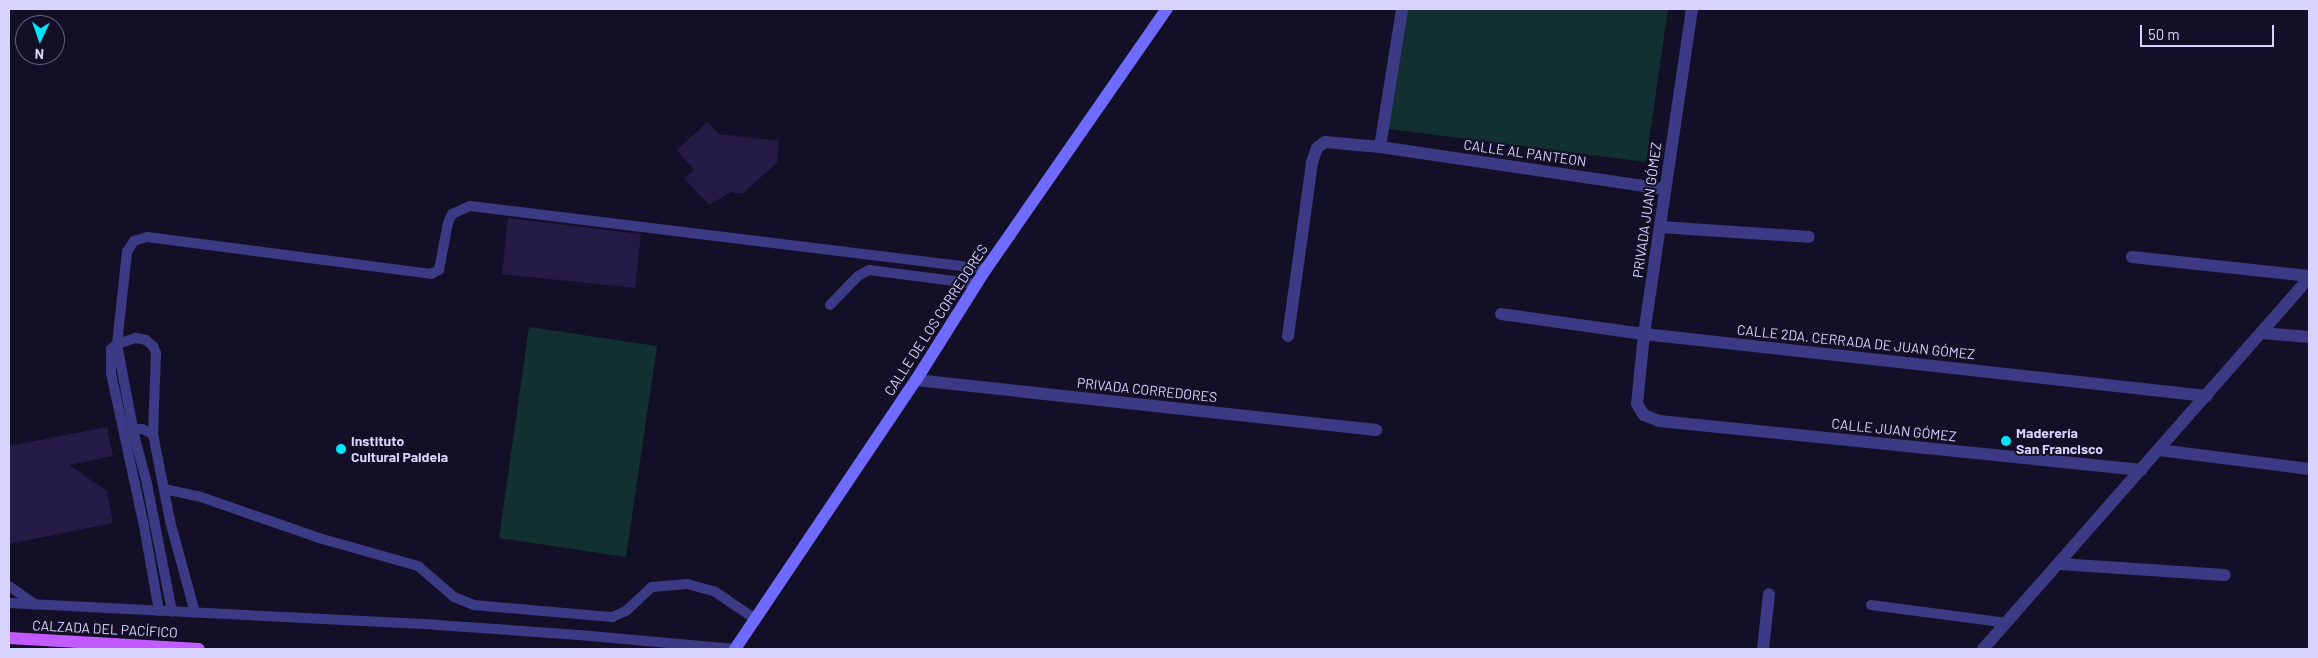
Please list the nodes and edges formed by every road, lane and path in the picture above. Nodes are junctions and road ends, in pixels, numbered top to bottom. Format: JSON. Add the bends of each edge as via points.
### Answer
{"nodes":[{"id":1,"x":1167,"y":9,"type":"edge"},
{"id":2,"x":1402,"y":9,"type":"edge"},
{"id":3,"x":1692,"y":9,"type":"edge"},
{"id":4,"x":1380,"y":147,"type":"junction"},
{"id":5,"x":1665,"y":189,"type":"junction"},
{"id":6,"x":1660,"y":227,"type":"junction"},
{"id":7,"x":1809,"y":238,"type":"dead end"},
{"id":8,"x":2132,"y":257,"type":"dead end"},
{"id":9,"x":986,"y":269,"type":"junction"},
{"id":10,"x":2309,"y":277,"type":"edge"},
{"id":11,"x":977,"y":284,"type":"junction"},
{"id":12,"x":830,"y":306,"type":"dead end"},
{"id":13,"x":1501,"y":314,"type":"dead end"},
{"id":14,"x":2262,"y":333,"type":"junction"},
{"id":15,"x":1644,"y":334,"type":"junction"},
{"id":16,"x":1288,"y":336,"type":"dead end"},
{"id":17,"x":2309,"y":337,"type":"edge"},
{"id":18,"x":117,"y":344,"type":"junction"},
{"id":19,"x":916,"y":380,"type":"junction"},
{"id":20,"x":2207,"y":396,"type":"junction"},
{"id":21,"x":1644,"y":415,"type":"joint"},
{"id":22,"x":1376,"y":430,"type":"dead end"},
{"id":23,"x":153,"y":434,"type":"junction"},
{"id":24,"x":124,"y":438,"type":"junction"},
{"id":25,"x":2159,"y":450,"type":"junction"},
{"id":26,"x":2309,"y":469,"type":"edge"},
{"id":27,"x":2142,"y":470,"type":"junction"},
{"id":28,"x":164,"y":489,"type":"junction"},
{"id":29,"x":2060,"y":564,"type":"junction"},
{"id":30,"x":2225,"y":575,"type":"dead end"},
{"id":31,"x":9,"y":586,"type":"edge"},
{"id":32,"x":1769,"y":594,"type":"dead end"},
{"id":33,"x":9,"y":603,"type":"edge"},
{"id":34,"x":36,"y":605,"type":"junction"},
{"id":35,"x":1871,"y":605,"type":"dead end"},
{"id":36,"x":159,"y":611,"type":"junction"},
{"id":37,"x":172,"y":612,"type":"junction"},
{"id":38,"x":195,"y":614,"type":"junction"},
{"id":39,"x":755,"y":619,"type":"junction"},
{"id":40,"x":2007,"y":623,"type":"junction"},
{"id":41,"x":9,"y":638,"type":"edge"},
{"id":42,"x":199,"y":649,"type":"edge"},
{"id":43,"x":735,"y":649,"type":"edge"},
{"id":44,"x":1763,"y":649,"type":"edge"},
{"id":45,"x":1983,"y":649,"type":"edge"}],
"edges":[{"from":1,"to":9,"type":"main road","name":"CALLE DE LOS CORREDORES"},
{"from":2,"to":4,"type":"street"},
{"from":3,"to":5,"type":"street","name":"PRIVADA JUAN GÓMEZ"},
{"from":4,"to":5,"type":"street","name":"CALLE AL PANTEON"},
{"from":4,"to":16,"type":"street","name":"CALLE AL PANTEON","via":[[1329,141],[1317,148],[1312,162]]},
{"from":5,"to":6,"type":"street","name":"PRIVADA JUAN GÓMEZ"},
{"from":6,"to":7,"type":"street"},
{"from":6,"to":15,"type":"street","name":"PRIVADA JUAN GÓMEZ"},
{"from":8,"to":10,"type":"street"},
{"from":9,"to":11,"type":"main road","name":"CALLE DE LOS CORREDORES"},
{"from":9,"to":18,"type":"lane","via":[[470,206],[452,214],[439,270],[431,274],[161,238],[134,241],[127,252]]},
{"from":10,"to":14,"type":"street"},
{"from":11,"to":12,"type":"lane","via":[[869,270],[858,276]]},
{"from":11,"to":19,"type":"main road","name":"CALLE DE LOS CORREDORES"},
{"from":13,"to":15,"type":"street","name":"CALLE 2DA. CERRADA DE JUAN GÓMEZ"},
{"from":14,"to":17,"type":"street"},
{"from":14,"to":20,"type":"street"},
{"from":15,"to":20,"type":"street","name":"CALLE 2DA. CERRADA DE JUAN GÓMEZ"},
{"from":15,"to":21,"type":"street","name":"PRIVADA JUAN GÓMEZ","via":[[1637,404]]},
{"from":18,"to":23,"type":"lane","via":[[136,338],[153,346],[157,362]]},
{"from":18,"to":24,"type":"lane","via":[[111,349],[111,373]]},
{"from":18,"to":37,"type":"lane","bridge":true},
{"from":19,"to":22,"type":"street","name":"PRIVADA CORREDORES"},
{"from":19,"to":39,"type":"main road","name":"CALLE DE LOS CORREDORES"},
{"from":20,"to":25,"type":"street"},
{"from":21,"to":27,"type":"street","name":"CALLE JUAN GÓMEZ","via":[[1659,421]]},
{"from":23,"to":24,"type":"lane","via":[[136,429]]},
{"from":23,"to":28,"type":"lane"},
{"from":24,"to":36,"type":"lane"},
{"from":25,"to":26,"type":"street"},
{"from":25,"to":27,"type":"street"},
{"from":27,"to":29,"type":"street"},
{"from":28,"to":38,"type":"lane"},
{"from":28,"to":39,"type":"lane","via":[[198,496],[319,538],[418,566],[454,597],[474,605],[612,617],[626,612],[652,588],[687,584],[714,591]]},
{"from":29,"to":30,"type":"street"},
{"from":29,"to":40,"type":"street"},
{"from":31,"to":34,"type":"lane"},
{"from":32,"to":44,"type":"street"},
{"from":33,"to":34,"type":"lane"},
{"from":34,"to":36,"type":"lane"},
{"from":35,"to":40,"type":"lane"},
{"from":36,"to":37,"type":"lane"},
{"from":37,"to":38,"type":"lane"},
{"from":38,"to":43,"type":"lane","via":[[513,630]]},
{"from":39,"to":43,"type":"main road","name":"CALLE DE LOS CORREDORES"},
{"from":40,"to":45,"type":"street"},
{"from":41,"to":42,"type":"main road","name":"CALZADA DEL PACÍFICO"}]}
